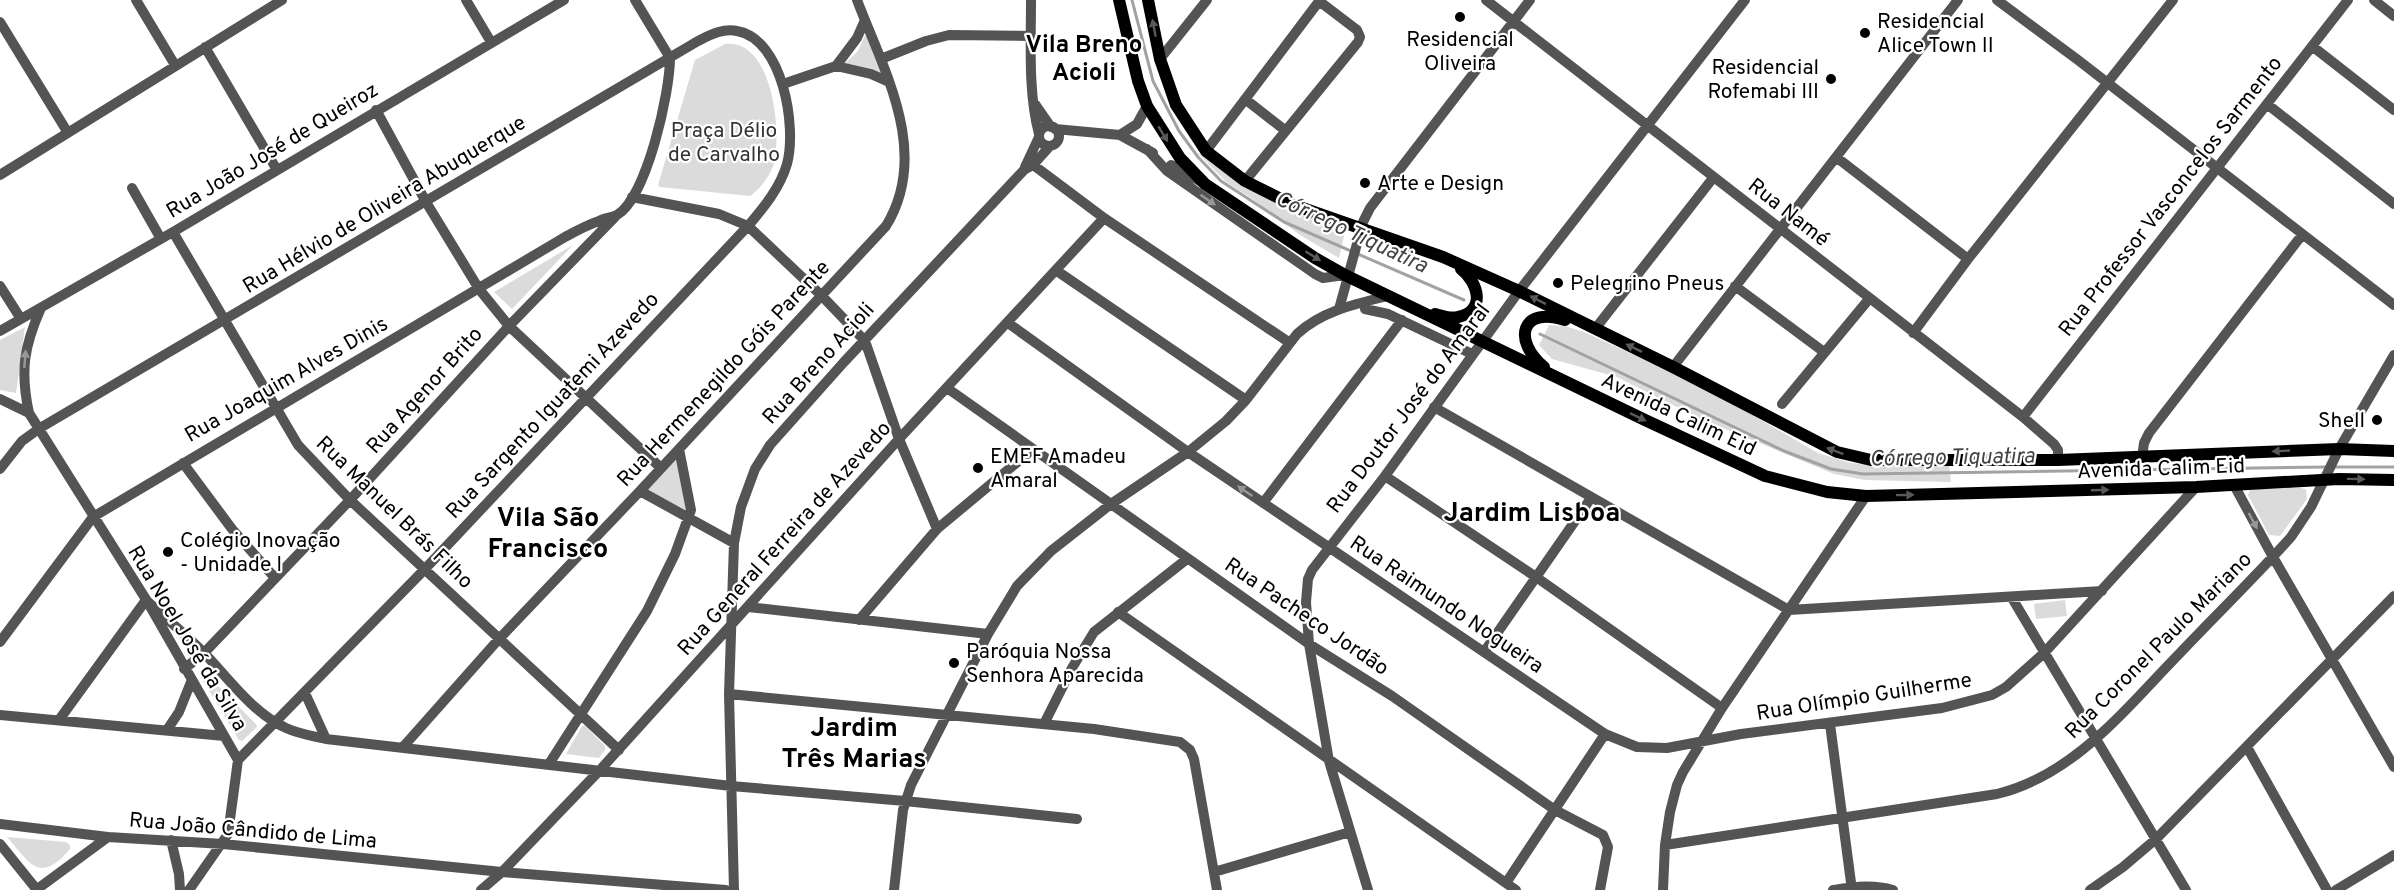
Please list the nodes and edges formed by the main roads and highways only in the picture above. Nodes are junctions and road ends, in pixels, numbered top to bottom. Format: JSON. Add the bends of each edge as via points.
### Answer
{"nodes":[{"id":1,"x":1119,"y":0,"type":"edge"},
{"id":2,"x":1148,"y":0,"type":"edge"},
{"id":3,"x":1443,"y":257,"type":"junction"},
{"id":4,"x":1410,"y":307,"type":"junction"},
{"id":5,"x":1595,"y":329,"type":"junction"},
{"id":6,"x":1556,"y":376,"type":"junction"},
{"id":7,"x":2394,"y":451,"type":"edge"},
{"id":8,"x":2394,"y":480,"type":"edge"}],
"edges":[{"from":1,"to":4,"type":"main road","name":"Avenida Calim Eid","one_way":true,"via":[[1147,106],[1172,148],[1205,184],[1347,276]]},
{"from":3,"to":2,"type":"main road","name":"Avenida Calim Eid","one_way":true,"via":[[1360,234],[1291,204],[1245,181],[1206,151],[1176,105],[1160,59]]},
{"from":3,"to":4,"type":"main road","via":[[1473,280],[1477,291],[1474,305],[1467,314],[1454,318]]},
{"from":5,"to":3,"type":"main road","name":"Avenida Calim Eid","one_way":true},
{"from":4,"to":6,"type":"main road","name":"Avenida Calim Eid"},
{"from":5,"to":6,"type":"main road","via":[[1552,316],[1539,317],[1528,325],[1524,335],[1528,350]]},
{"from":7,"to":5,"type":"main road","name":"Avenida Calim Eid","one_way":true,"via":[[2058,460],[1871,460],[1820,444]]},
{"from":6,"to":8,"type":"main road","name":"Avenida Calim Eid","one_way":true,"via":[[1765,476],[1827,492],[1866,496],[2196,487],[2326,475]]}]}
